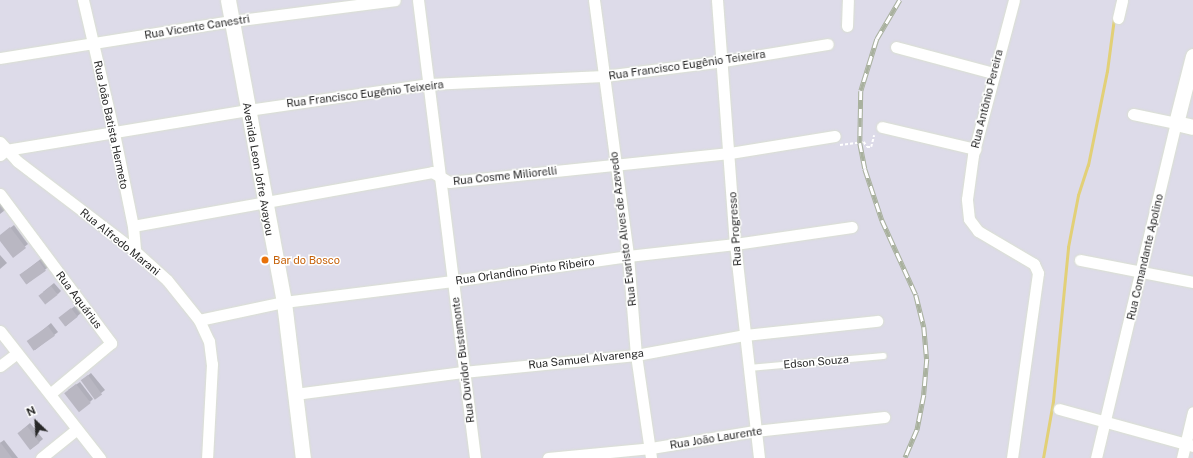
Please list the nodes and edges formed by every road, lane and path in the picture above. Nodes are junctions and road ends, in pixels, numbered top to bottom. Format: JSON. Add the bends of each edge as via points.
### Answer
{"nodes":[{"id":1,"x":83,"y":0,"type":"edge"},
{"id":2,"x":228,"y":0,"type":"edge"},
{"id":3,"x":395,"y":0,"type":"edge"},
{"id":4,"x":418,"y":0,"type":"edge"},
{"id":5,"x":594,"y":0,"type":"edge"},
{"id":6,"x":717,"y":0,"type":"edge"},
{"id":7,"x":848,"y":0,"type":"edge"},
{"id":8,"x":1014,"y":0,"type":"edge"},
{"id":9,"x":1122,"y":0,"type":"edge"},
{"id":10,"x":1118,"y":18,"type":"dead end"},
{"id":11,"x":232,"y":21,"type":"junction"},
{"id":12,"x":847,"y":26,"type":"dead end"},
{"id":13,"x":94,"y":43,"type":"junction"},
{"id":14,"x":828,"y":44,"type":"dead end"},
{"id":15,"x":896,"y":47,"type":"dead end"},
{"id":16,"x":1193,"y":56,"type":"edge"},
{"id":17,"x":0,"y":58,"type":"edge"},
{"id":18,"x":724,"y":61,"type":"junction"},
{"id":19,"x":993,"y":73,"type":"junction"},
{"id":20,"x":604,"y":76,"type":"junction"},
{"id":21,"x":429,"y":84,"type":"junction"},
{"id":22,"x":248,"y":110,"type":"junction"},
{"id":23,"x":1133,"y":114,"type":"dead end"},
{"id":24,"x":1176,"y":123,"type":"junction"},
{"id":25,"x":1193,"y":127,"type":"edge"},
{"id":26,"x":882,"y":128,"type":"joint"},
{"id":27,"x":114,"y":133,"type":"junction"},
{"id":28,"x":830,"y":137,"type":"joint"},
{"id":29,"x":974,"y":148,"type":"junction"},
{"id":30,"x":2,"y":149,"type":"edge"},
{"id":31,"x":730,"y":152,"type":"junction"},
{"id":32,"x":616,"y":164,"type":"junction"},
{"id":33,"x":440,"y":176,"type":"junction"},
{"id":34,"x":0,"y":194,"type":"edge"},
{"id":35,"x":264,"y":202,"type":"junction"},
{"id":36,"x":133,"y":226,"type":"junction"},
{"id":37,"x":852,"y":226,"type":"dead end"},
{"id":38,"x":736,"y":244,"type":"junction"},
{"id":39,"x":135,"y":251,"type":"junction"},
{"id":40,"x":628,"y":256,"type":"junction"},
{"id":41,"x":1080,"y":260,"type":"dead end"},
{"id":42,"x":1141,"y":272,"type":"junction"},
{"id":43,"x":453,"y":281,"type":"junction"},
{"id":44,"x":1193,"y":282,"type":"edge"},
{"id":45,"x":284,"y":302,"type":"junction"},
{"id":46,"x":199,"y":320,"type":"junction"},
{"id":47,"x":877,"y":321,"type":"dead end"},
{"id":48,"x":0,"y":331,"type":"edge"},
{"id":49,"x":745,"y":335,"type":"junction"},
{"id":50,"x":16,"y":354,"type":"junction"},
{"id":51,"x":636,"y":355,"type":"junction"},
{"id":52,"x":883,"y":356,"type":"dead end"},
{"id":53,"x":0,"y":366,"type":"edge"},
{"id":54,"x":749,"y":368,"type":"junction"},
{"id":55,"x":464,"y":372,"type":"junction"},
{"id":56,"x":51,"y":393,"type":"junction"},
{"id":57,"x":295,"y":394,"type":"junction"},
{"id":58,"x":1059,"y":409,"type":"dead end"},
{"id":59,"x":1193,"y":412,"type":"edge"},
{"id":60,"x":884,"y":418,"type":"dead end"},
{"id":61,"x":1106,"y":423,"type":"junction"},
{"id":62,"x":77,"y":429,"type":"junction"},
{"id":63,"x":755,"y":431,"type":"junction"},
{"id":64,"x":1189,"y":445,"type":"edge"},
{"id":65,"x":651,"y":453,"type":"edge"},
{"id":66,"x":41,"y":458,"type":"edge"},
{"id":67,"x":100,"y":458,"type":"edge"},
{"id":68,"x":207,"y":458,"type":"edge"},
{"id":69,"x":303,"y":458,"type":"edge"},
{"id":70,"x":475,"y":458,"type":"edge"},
{"id":71,"x":548,"y":458,"type":"edge"},
{"id":72,"x":759,"y":458,"type":"edge"},
{"id":73,"x":1012,"y":458,"type":"edge"},
{"id":74,"x":1096,"y":458,"type":"edge"},
{"id":75,"x":1182,"y":458,"type":"edge"}],
"edges":[{"from":1,"to":13,"type":"street","name":"Rua João Batista Hermeto"},
{"from":2,"to":11,"type":"street","name":"Avenida Leon Jofre Avayou"},
{"from":3,"to":11,"type":"street","name":"Rua Vicente Canestri"},
{"from":4,"to":21,"type":"street","name":"Rua Ouvidor Bustamonte"},
{"from":5,"to":20,"type":"street","name":"Rua Evaristo Alves de Azevedo"},
{"from":6,"to":18,"type":"street","name":"Rua Progresso"},
{"from":7,"to":12,"type":"street"},
{"from":8,"to":19,"type":"street","name":"Rua Antônio Pereira"},
{"from":9,"to":10,"type":"street"},
{"from":11,"to":13,"type":"street","name":"Rua Vicente Canestri"},
{"from":11,"to":22,"type":"street","name":"Avenida Leon Jofre Avayou"},
{"from":13,"to":17,"type":"street","name":"Rua Vicente Canestri"},
{"from":13,"to":27,"type":"street","name":"Rua João Batista Hermeto"},
{"from":14,"to":18,"type":"street","name":"Rua Francisco Eugênio Teixeira"},
{"from":15,"to":19,"type":"street"},
{"from":16,"to":24,"type":"street","name":"Rua Comandante Apolino"},
{"from":18,"to":20,"type":"street","name":"Rua Francisco Eugênio Teixeira"},
{"from":18,"to":31,"type":"street","name":"Rua Progresso"},
{"from":19,"to":29,"type":"street","name":"Rua Antônio Pereira"},
{"from":20,"to":21,"type":"street","name":"Rua Francisco Eugênio Teixeira"},
{"from":20,"to":32,"type":"street","name":"Rua Evaristo Alves de Azevedo"},
{"from":21,"to":22,"type":"street","name":"Rua Francisco Eugênio Teixeira"},
{"from":21,"to":33,"type":"street","name":"Rua Ouvidor Bustamonte"},
{"from":22,"to":27,"type":"street","name":"Rua Francisco Eugênio Teixeira"},
{"from":22,"to":35,"type":"street","name":"Avenida Leon Jofre Avayou"},
{"from":23,"to":24,"type":"street"},
{"from":24,"to":25,"type":"street"},
{"from":24,"to":42,"type":"street","name":"Rua Comandante Apolino"},
{"from":26,"to":28,"type":"path","via":[[877,129],[871,147],[867,147],[864,142],[842,145]]},
{"from":26,"to":29,"type":"street"},
{"from":27,"to":30,"type":"street","name":"Rua Francisco Eugênio Teixeira"},
{"from":27,"to":36,"type":"street","name":"Rua João Batista Hermeto"},
{"from":28,"to":31,"type":"street","name":"Rua Cosme Miliorelli"},
{"from":29,"to":73,"type":"street","name":"Rua Antônio Pereira","via":[[967,199],[969,219],[978,231],[1034,264],[1038,274]]},
{"from":30,"to":39,"type":"street","name":"Rua Alfredo Marani"},
{"from":31,"to":32,"type":"street","name":"Rua Cosme Miliorelli"},
{"from":31,"to":38,"type":"street","name":"Rua Progresso"},
{"from":32,"to":33,"type":"street","name":"Rua Cosme Miliorelli","via":[[449,182]]},
{"from":32,"to":40,"type":"street","name":"Rua Evaristo Alves de Azevedo"},
{"from":33,"to":35,"type":"street","name":"Rua Cosme Miliorelli","via":[[432,172]]},
{"from":33,"to":43,"type":"street","name":"Rua Ouvidor Bustamonte"},
{"from":34,"to":56,"type":"street","name":"Rua Aquárius","via":[[111,343]]},
{"from":35,"to":36,"type":"street","name":"Rua Cosme Miliorelli"},
{"from":35,"to":45,"type":"street","name":"Avenida Leon Jofre Avayou"},
{"from":36,"to":39,"type":"street","name":"Rua João Batista Hermeto"},
{"from":37,"to":38,"type":"street","name":"Rua Orlandino Pinto Ribeiro"},
{"from":38,"to":40,"type":"street","name":"Rua Orlandino Pinto Ribeiro"},
{"from":38,"to":49,"type":"street","name":"Rua Progresso"},
{"from":39,"to":46,"type":"street","name":"Rua Alfredo Marani","via":[[167,280]]},
{"from":40,"to":43,"type":"street","name":"Rua Orlandino Pinto Ribeiro"},
{"from":40,"to":51,"type":"street","name":"Rua Evaristo Alves de Azevedo"},
{"from":41,"to":42,"type":"street"},
{"from":42,"to":44,"type":"street"},
{"from":42,"to":61,"type":"street","name":"Rua Comandante Apolino"},
{"from":43,"to":45,"type":"street","name":"Rua Orlandino Pinto Ribeiro"},
{"from":43,"to":55,"type":"street","name":"Rua Ouvidor Bustamonte"},
{"from":45,"to":46,"type":"street","name":"Rua Orlandino Pinto Ribeiro"},
{"from":45,"to":57,"type":"street","name":"Avenida Leon Jofre Avayou"},
{"from":46,"to":68,"type":"street","name":"Rua Alfredo Marani","via":[[208,341],[212,364]]},
{"from":47,"to":49,"type":"street","name":"Rua Samuel Alvarenga"},
{"from":48,"to":50,"type":"street"},
{"from":49,"to":51,"type":"street","name":"Rua Samuel Alvarenga"},
{"from":49,"to":54,"type":"street","name":"Rua Progresso"},
{"from":50,"to":53,"type":"street"},
{"from":50,"to":56,"type":"street"},
{"from":51,"to":55,"type":"street","name":"Rua Samuel Alvarenga"},
{"from":51,"to":65,"type":"street","name":"Rua Evaristo Alves de Azevedo"},
{"from":52,"to":54,"type":"lane","name":"Edson Souza"},
{"from":54,"to":63,"type":"street","name":"Rua Progresso"},
{"from":55,"to":57,"type":"street","name":"Rua Samuel Alvarenga"},
{"from":55,"to":70,"type":"street","name":"Rua Ouvidor Bustamonte"},
{"from":56,"to":62,"type":"street"},
{"from":57,"to":69,"type":"street","name":"Avenida Leon Jofre Avayou"},
{"from":58,"to":61,"type":"street"},
{"from":59,"to":64,"type":"street"},
{"from":60,"to":63,"type":"street","name":"Rua João Laurente"},
{"from":61,"to":64,"type":"street"},
{"from":61,"to":74,"type":"street","name":"Rua Comandante Apolino"},
{"from":62,"to":66,"type":"street"},
{"from":62,"to":67,"type":"street"},
{"from":63,"to":65,"type":"street","name":"Rua João Laurente"},
{"from":63,"to":72,"type":"street","name":"Rua Progresso"},
{"from":64,"to":75,"type":"street"},
{"from":65,"to":71,"type":"street","name":"Rua João Laurente"}]}
